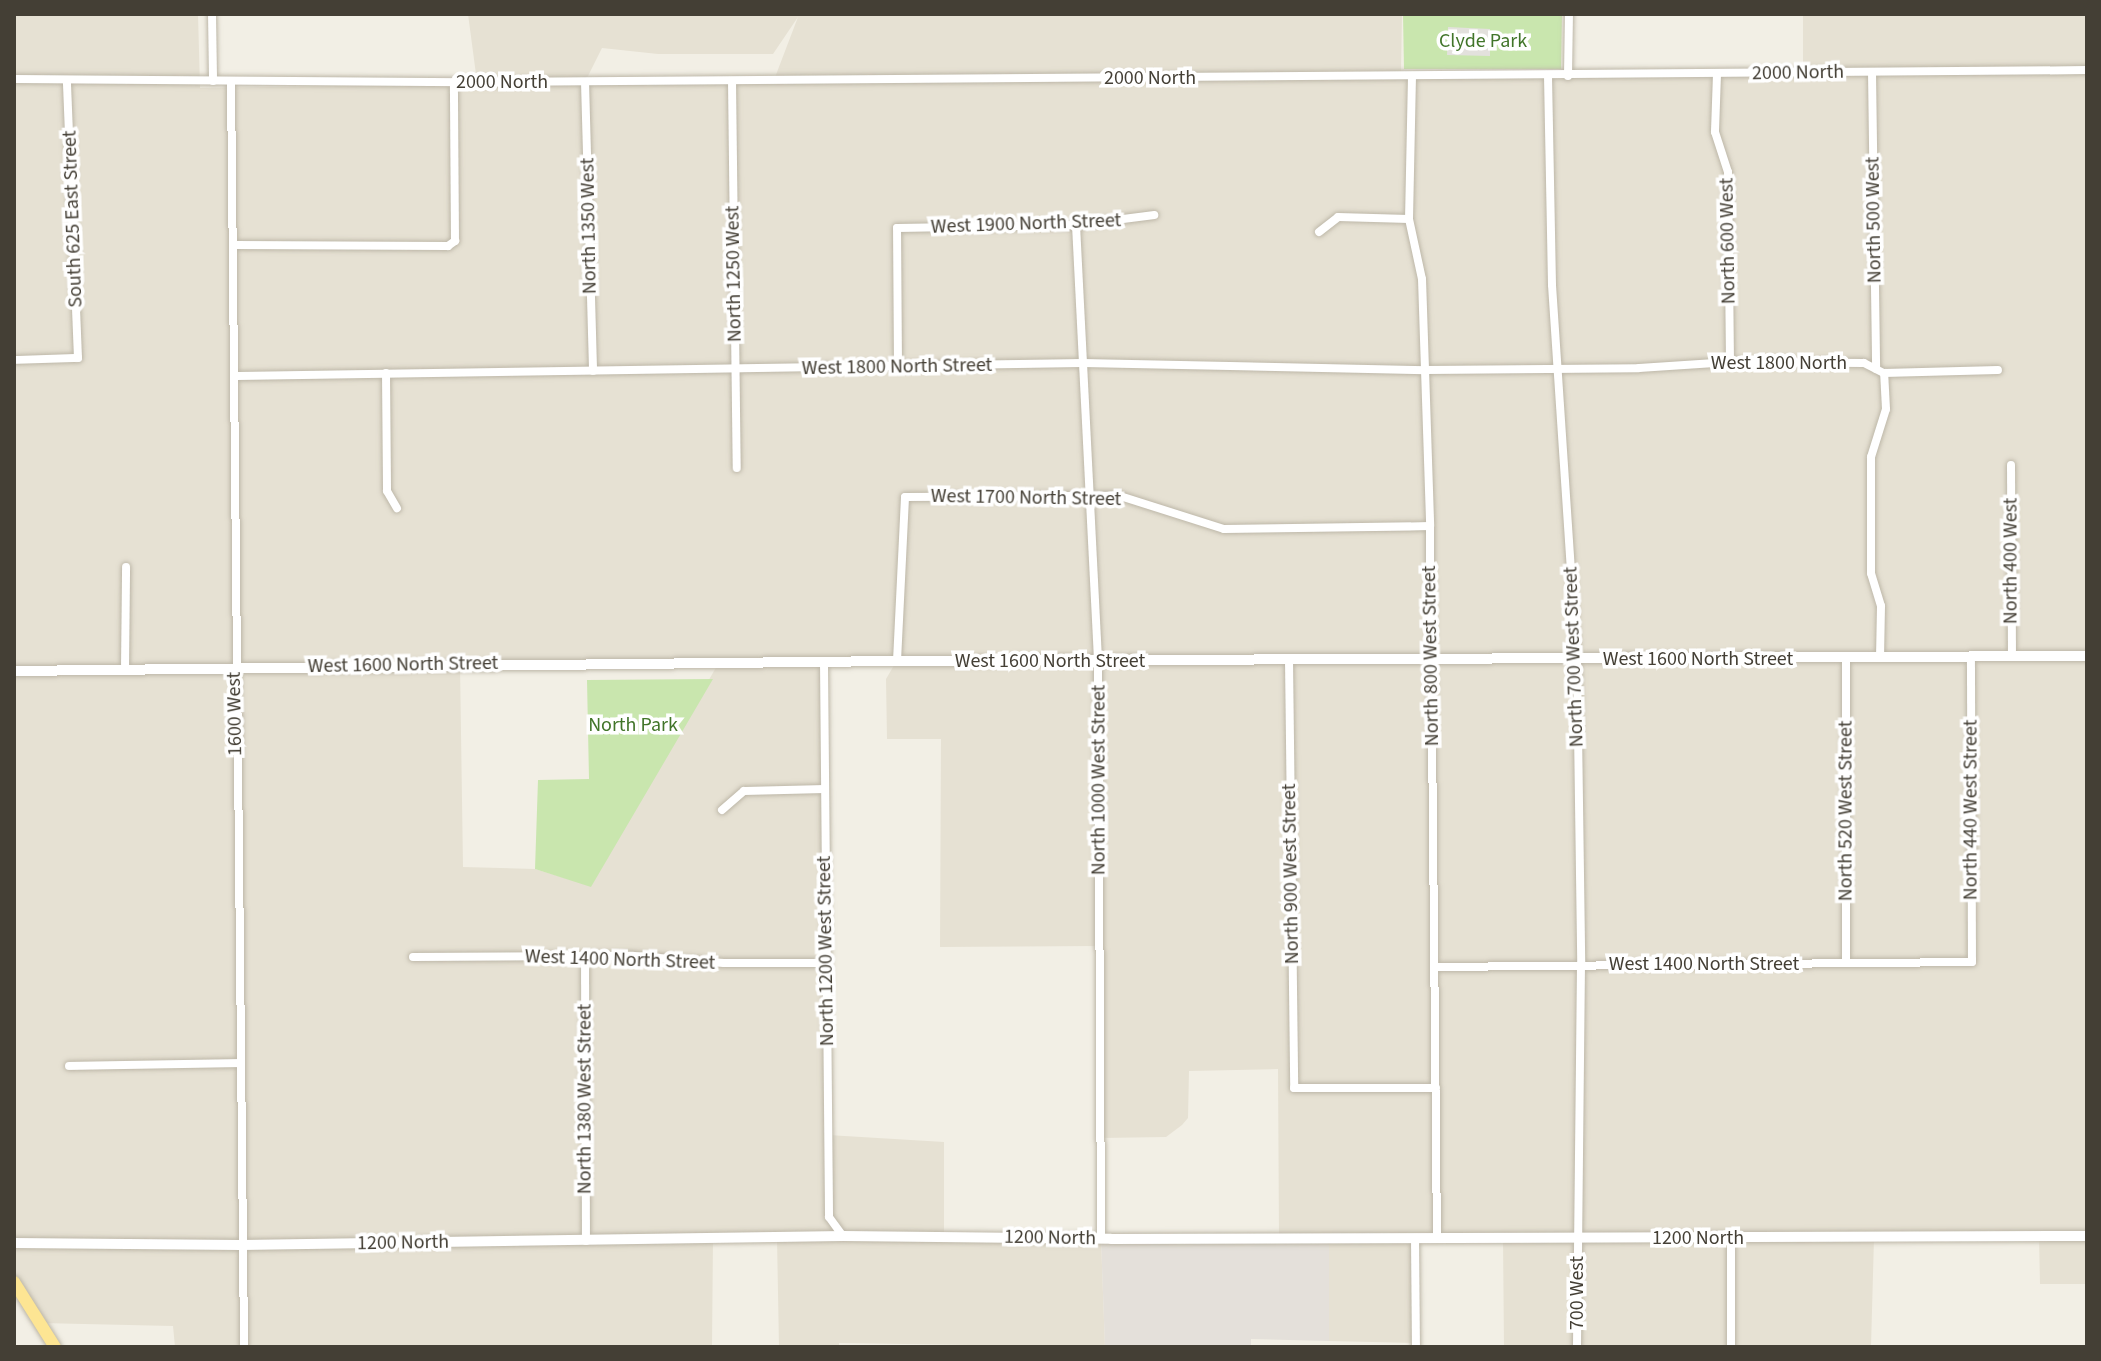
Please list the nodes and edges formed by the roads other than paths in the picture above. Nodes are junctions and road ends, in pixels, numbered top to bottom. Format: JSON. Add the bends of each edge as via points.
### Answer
{"nodes":[{"id":1,"x":212,"y":14,"type":"edge"},
{"id":2,"x":1569,"y":14,"type":"edge"},
{"id":3,"x":2087,"y":70,"type":"edge"},
{"id":4,"x":1872,"y":72,"type":"junction"},
{"id":5,"x":1717,"y":74,"type":"junction"},
{"id":6,"x":1412,"y":76,"type":"junction"},
{"id":7,"x":1548,"y":76,"type":"junction"},
{"id":8,"x":1568,"y":76,"type":"junction"},
{"id":9,"x":14,"y":79,"type":"edge"},
{"id":10,"x":67,"y":80,"type":"junction"},
{"id":11,"x":213,"y":81,"type":"junction"},
{"id":12,"x":231,"y":81,"type":"junction"},
{"id":13,"x":732,"y":81,"type":"junction"},
{"id":14,"x":454,"y":82,"type":"junction"},
{"id":15,"x":585,"y":82,"type":"junction"},
{"id":16,"x":1154,"y":215,"type":"dead end"},
{"id":17,"x":1409,"y":219,"type":"junction"},
{"id":18,"x":1076,"y":225,"type":"junction"},
{"id":19,"x":1319,"y":232,"type":"dead end"},
{"id":20,"x":235,"y":245,"type":"junction"},
{"id":21,"x":14,"y":360,"type":"edge"},
{"id":22,"x":1730,"y":362,"type":"junction"},
{"id":23,"x":1083,"y":363,"type":"junction"},
{"id":24,"x":898,"y":367,"type":"junction"},
{"id":25,"x":1558,"y":369,"type":"junction"},
{"id":26,"x":735,"y":370,"type":"junction"},
{"id":27,"x":1426,"y":370,"type":"junction"},
{"id":28,"x":1998,"y":370,"type":"dead end"},
{"id":29,"x":593,"y":371,"type":"junction"},
{"id":30,"x":1880,"y":371,"type":"junction"},
{"id":31,"x":386,"y":373,"type":"junction"},
{"id":32,"x":237,"y":376,"type":"junction"},
{"id":33,"x":2011,"y":465,"type":"dead end"},
{"id":34,"x":737,"y":468,"type":"dead end"},
{"id":35,"x":1089,"y":494,"type":"junction"},
{"id":36,"x":397,"y":508,"type":"dead end"},
{"id":37,"x":1430,"y":526,"type":"junction"},
{"id":38,"x":126,"y":567,"type":"dead end"},
{"id":39,"x":2012,"y":656,"type":"junction"},
{"id":40,"x":2087,"y":656,"type":"edge"},
{"id":41,"x":1430,"y":658,"type":"junction"},
{"id":42,"x":1880,"y":658,"type":"junction"},
{"id":43,"x":1971,"y":658,"type":"junction"},
{"id":44,"x":1577,"y":659,"type":"junction"},
{"id":45,"x":1846,"y":659,"type":"junction"},
{"id":46,"x":1098,"y":660,"type":"junction"},
{"id":47,"x":1289,"y":660,"type":"junction"},
{"id":48,"x":897,"y":661,"type":"junction"},
{"id":49,"x":824,"y":662,"type":"junction"},
{"id":50,"x":235,"y":667,"type":"junction"},
{"id":51,"x":125,"y":669,"type":"junction"},
{"id":52,"x":14,"y":671,"type":"edge"},
{"id":53,"x":825,"y":789,"type":"junction"},
{"id":54,"x":722,"y":810,"type":"dead end"},
{"id":55,"x":413,"y":957,"type":"dead end"},
{"id":56,"x":585,"y":957,"type":"junction"},
{"id":57,"x":1972,"y":962,"type":"joint"},
{"id":58,"x":826,"y":963,"type":"junction"},
{"id":59,"x":1846,"y":963,"type":"junction"},
{"id":60,"x":1581,"y":964,"type":"junction"},
{"id":61,"x":1435,"y":967,"type":"junction"},
{"id":62,"x":239,"y":1063,"type":"junction"},
{"id":63,"x":69,"y":1066,"type":"dead end"},
{"id":64,"x":1436,"y":1088,"type":"junction"},
{"id":65,"x":843,"y":1236,"type":"junction"},
{"id":66,"x":2087,"y":1236,"type":"edge"},
{"id":67,"x":1415,"y":1238,"type":"junction"},
{"id":68,"x":1437,"y":1238,"type":"junction"},
{"id":69,"x":1731,"y":1238,"type":"junction"},
{"id":70,"x":1101,"y":1239,"type":"junction"},
{"id":71,"x":1577,"y":1239,"type":"junction"},
{"id":72,"x":586,"y":1241,"type":"junction"},
{"id":73,"x":14,"y":1243,"type":"edge"},
{"id":74,"x":241,"y":1245,"type":"junction"},
{"id":75,"x":14,"y":1282,"type":"edge"},
{"id":76,"x":55,"y":1347,"type":"edge"},
{"id":77,"x":244,"y":1347,"type":"edge"},
{"id":78,"x":1416,"y":1347,"type":"edge"},
{"id":79,"x":1577,"y":1347,"type":"edge"},
{"id":80,"x":1731,"y":1347,"type":"edge"}],
"edges":[{"from":1,"to":11,"type":"street"},
{"from":2,"to":8,"type":"street"},
{"from":3,"to":4,"type":"street","name":"2000 North"},
{"from":4,"to":5,"type":"street","name":"2000 North"},
{"from":4,"to":30,"type":"street","name":"North 500 West"},
{"from":5,"to":8,"type":"street","name":"2000 North"},
{"from":5,"to":22,"type":"street","name":"North 600 West","via":[[1715,132],[1728,172]]},
{"from":6,"to":7,"type":"street","name":"2000 North"},
{"from":6,"to":13,"type":"street","name":"2000 North"},
{"from":6,"to":17,"type":"street","name":"North 800 West Street"},
{"from":7,"to":8,"type":"street","name":"2000 North"},
{"from":7,"to":25,"type":"street","name":"North 700 West Street"},
{"from":9,"to":10,"type":"street","name":"2000 North"},
{"from":10,"to":11,"type":"street","name":"2000 North"},
{"from":10,"to":21,"type":"street","name":"South 625 East Street","via":[[78,358]]},
{"from":11,"to":12,"type":"street","name":"2000 North"},
{"from":12,"to":14,"type":"street","name":"2000 North"},
{"from":12,"to":20,"type":"street","name":"1600 West"},
{"from":13,"to":15,"type":"street","name":"2000 North"},
{"from":13,"to":26,"type":"street","name":"North 1250 West"},
{"from":14,"to":15,"type":"street","name":"2000 North"},
{"from":14,"to":20,"type":"street","via":[[455,241],[448,246]]},
{"from":15,"to":29,"type":"street","name":"North 1350 West"},
{"from":16,"to":18,"type":"street","name":"West 1900 North Street"},
{"from":17,"to":19,"type":"street","via":[[1338,217]]},
{"from":17,"to":27,"type":"street","name":"North 800 West Street","via":[[1422,279]]},
{"from":18,"to":23,"type":"street","name":"North 1000 West Street"},
{"from":18,"to":24,"type":"street","name":"West 1900 North Street","via":[[897,228]]},
{"from":20,"to":32,"type":"street","name":"1600 West"},
{"from":22,"to":25,"type":"street","name":"West 1800 North"},
{"from":22,"to":30,"type":"street","name":"West 1800 North","via":[[1864,363]]},
{"from":23,"to":24,"type":"street","name":"West 1800 North Street"},
{"from":23,"to":27,"type":"street","name":"West 1800 North Street"},
{"from":23,"to":35,"type":"street","name":"North 1000 West Street"},
{"from":24,"to":26,"type":"street","name":"West 1800 North Street"},
{"from":25,"to":27,"type":"street","name":"West 1800 North Street"},
{"from":25,"to":44,"type":"street","name":"North 700 West Street"},
{"from":26,"to":29,"type":"street","name":"West 1800 North Street"},
{"from":26,"to":34,"type":"street","name":"North 1250 West"},
{"from":27,"to":37,"type":"street","name":"North 800 West Street"},
{"from":28,"to":30,"type":"street","name":"West 1800 North"},
{"from":29,"to":31,"type":"street","name":"West 1800 North Street"},
{"from":30,"to":42,"type":"street","name":"North 500 West","via":[[1886,409],[1871,457],[1871,573],[1881,606]]},
{"from":31,"to":32,"type":"street","name":"West 1800 North Street"},
{"from":31,"to":36,"type":"street","via":[[387,491]]},
{"from":32,"to":50,"type":"street","name":"1600 West"},
{"from":33,"to":39,"type":"street","name":"North 400 West"},
{"from":35,"to":37,"type":"street","name":"West 1700 North Street","via":[[1120,496],[1224,529]]},
{"from":35,"to":46,"type":"street","name":"North 1000 West Street"},
{"from":35,"to":48,"type":"street","name":"West 1700 North Street","via":[[905,497]]},
{"from":37,"to":41,"type":"street","name":"North 800 West Street"},
{"from":38,"to":51,"type":"street"},
{"from":39,"to":40,"type":"street","name":"West 1600 North Street"},
{"from":39,"to":43,"type":"street","name":"West 1600 North Street"},
{"from":41,"to":44,"type":"street","name":"West 1600 North Street"},
{"from":41,"to":47,"type":"street","name":"West 1600 North Street"},
{"from":41,"to":61,"type":"street","name":"North 800 West Street"},
{"from":42,"to":43,"type":"street","name":"West 1600 North Street"},
{"from":42,"to":45,"type":"street","name":"West 1600 North Street"},
{"from":43,"to":57,"type":"street","name":"North 440 West Street"},
{"from":44,"to":45,"type":"street","name":"West 1600 North Street"},
{"from":44,"to":60,"type":"street","name":"North 700 West Street"},
{"from":45,"to":59,"type":"street","name":"North 520 West Street"},
{"from":46,"to":47,"type":"street","name":"West 1600 North Street"},
{"from":46,"to":48,"type":"street","name":"West 1600 North Street"},
{"from":46,"to":70,"type":"street","name":"North 1000 West Street"},
{"from":47,"to":64,"type":"street","name":"North 900 West Street","via":[[1294,1088]]},
{"from":48,"to":49,"type":"street","name":"West 1600 North Street"},
{"from":49,"to":50,"type":"street","name":"West 1600 North Street"},
{"from":49,"to":53,"type":"street","name":"North 1200 West Street"},
{"from":50,"to":51,"type":"street","name":"West 1600 North Street"},
{"from":50,"to":62,"type":"street","name":"1600 West"},
{"from":51,"to":52,"type":"street","name":"West 1600 North Street"},
{"from":53,"to":54,"type":"street","via":[[744,791]]},
{"from":53,"to":58,"type":"street","name":"North 1200 West Street"},
{"from":55,"to":56,"type":"street","name":"West 1400 North Street"},
{"from":56,"to":58,"type":"street","name":"West 1400 North Street"},
{"from":56,"to":72,"type":"street","name":"North 1380 West Street"},
{"from":57,"to":59,"type":"street","name":"West 1400 North Street"},
{"from":58,"to":65,"type":"street","name":"North 1200 West Street","via":[[829,1217]]},
{"from":59,"to":60,"type":"street","name":"West 1400 North Street"},
{"from":60,"to":61,"type":"street","name":"West 1400 North Street"},
{"from":60,"to":71,"type":"street","name":"North 700 West Street"},
{"from":61,"to":64,"type":"street","name":"North 800 West Street"},
{"from":62,"to":63,"type":"street"},
{"from":62,"to":74,"type":"street","name":"1600 West"},
{"from":64,"to":68,"type":"street","name":"North 800 West Street"},
{"from":65,"to":70,"type":"street","name":"1200 North"},
{"from":65,"to":72,"type":"street","name":"1200 North"},
{"from":66,"to":69,"type":"street","name":"1200 North"},
{"from":67,"to":68,"type":"street","name":"1200 North"},
{"from":67,"to":70,"type":"street","name":"1200 North"},
{"from":67,"to":78,"type":"street"},
{"from":68,"to":71,"type":"street","name":"1200 North"},
{"from":69,"to":71,"type":"street","name":"1200 North"},
{"from":69,"to":80,"type":"street"},
{"from":71,"to":79,"type":"street","name":"700 West"},
{"from":72,"to":74,"type":"street","name":"1200 North"},
{"from":73,"to":74,"type":"street","name":"1200 North"},
{"from":74,"to":77,"type":"street","name":"1600 West"},
{"from":75,"to":76,"type":"main road"}]}
